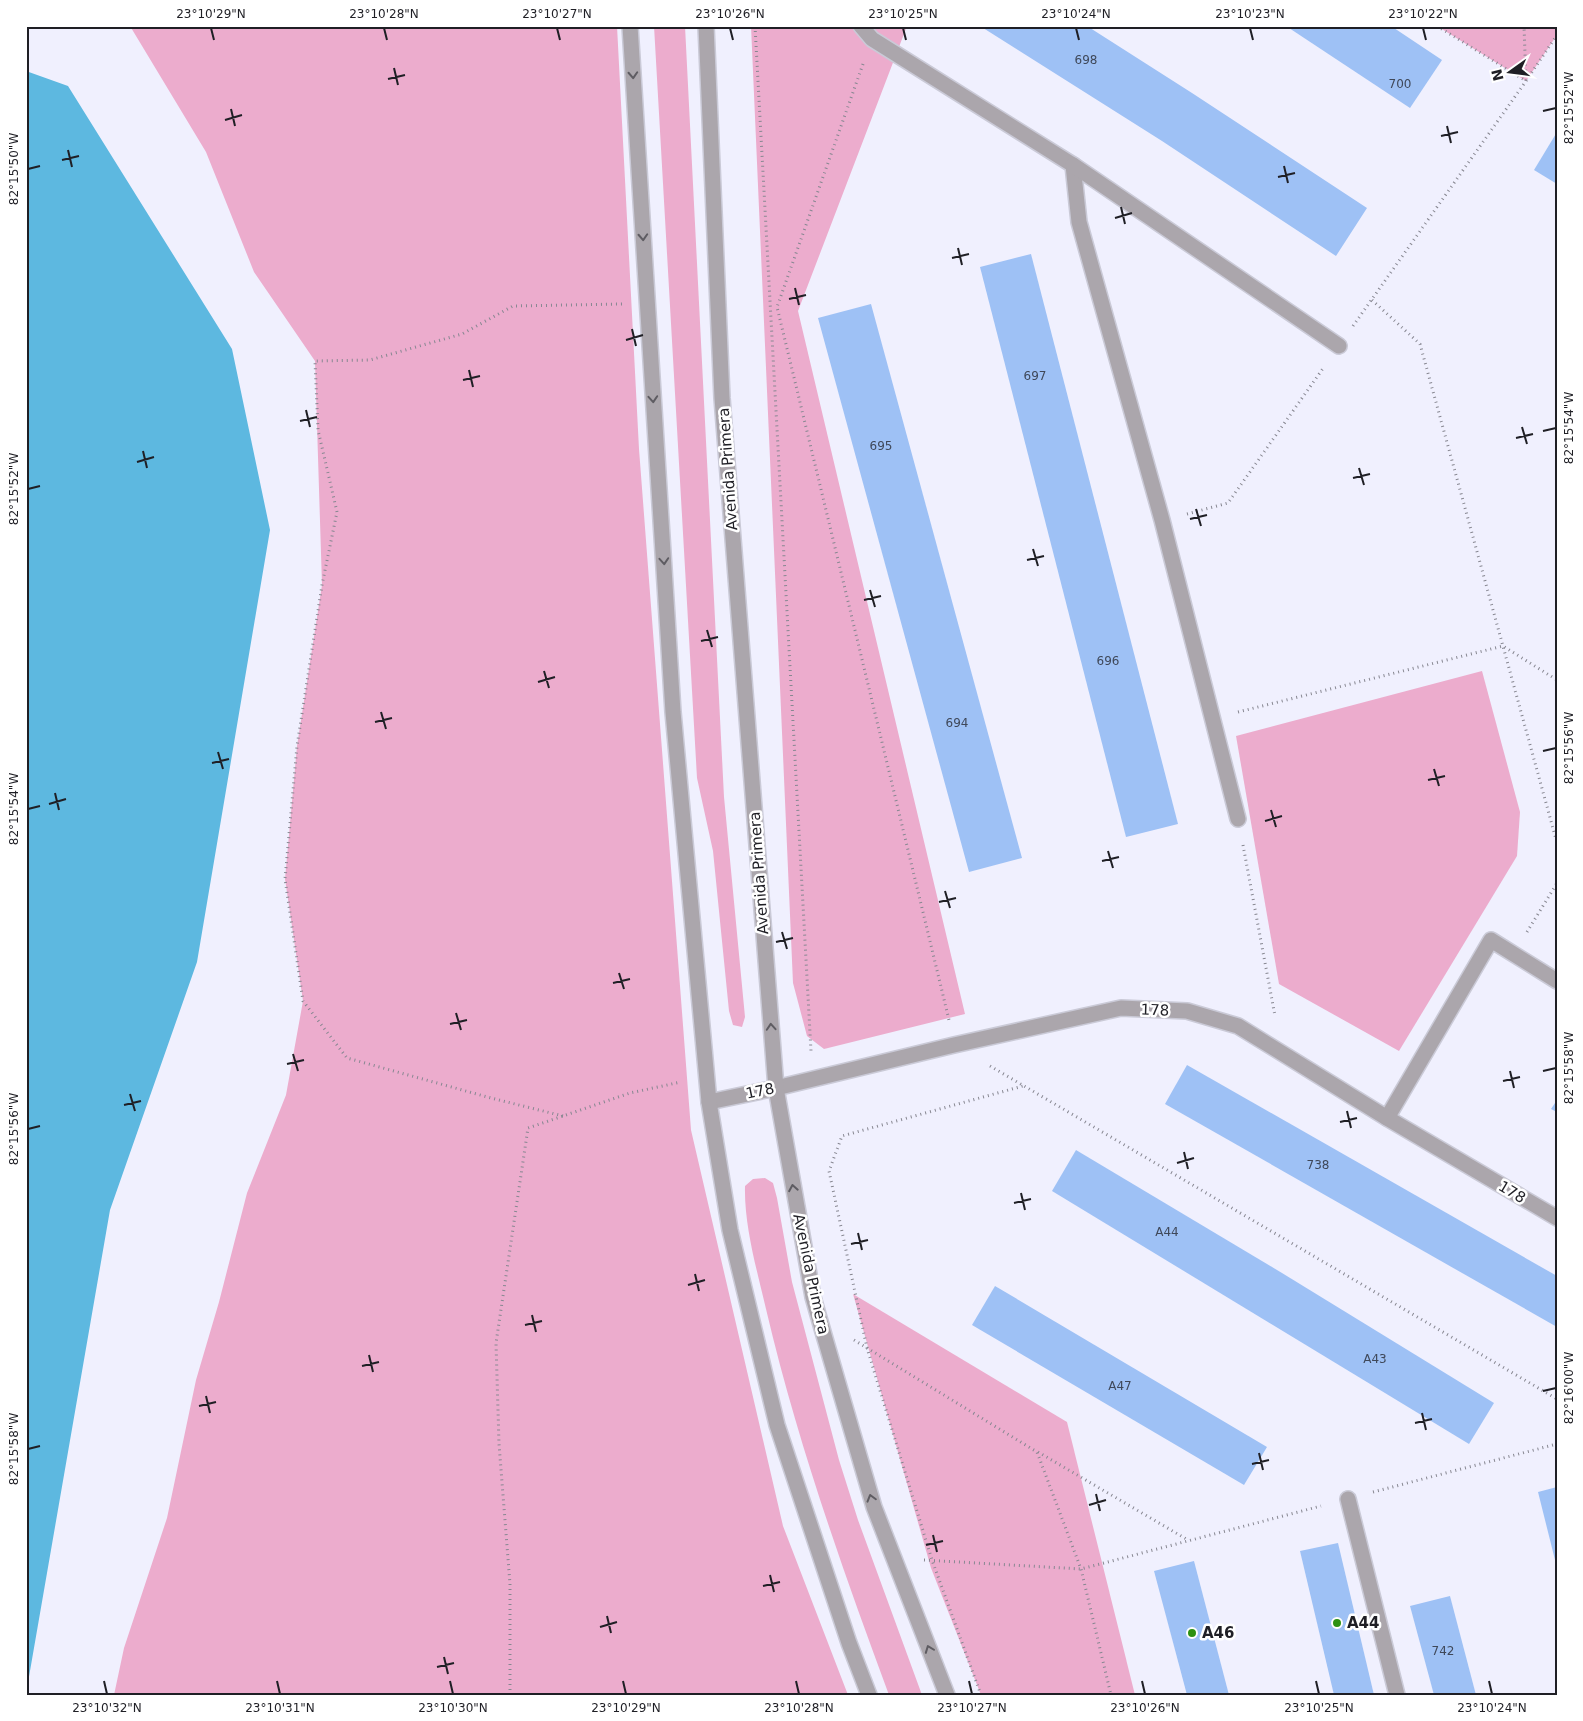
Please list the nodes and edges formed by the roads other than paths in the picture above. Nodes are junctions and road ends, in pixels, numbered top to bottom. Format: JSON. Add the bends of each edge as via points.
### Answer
{"nodes":[{"id":1,"x":630,"y":26,"type":"edge"},
{"id":2,"x":706,"y":26,"type":"edge"},
{"id":3,"x":861,"y":26,"type":"edge"},
{"id":4,"x":1074,"y":165,"type":"junction"},
{"id":5,"x":1339,"y":346,"type":"road end"},
{"id":6,"x":1238,"y":819,"type":"road end"},
{"id":7,"x":1557,"y":981,"type":"edge"},
{"id":8,"x":776,"y":1088,"type":"junction"},
{"id":9,"x":709,"y":1102,"type":"junction"},
{"id":10,"x":1387,"y":1118,"type":"junction"},
{"id":11,"x":1557,"y":1218,"type":"edge"},
{"id":12,"x":1348,"y":1499,"type":"road end"},
{"id":13,"x":869,"y":1695,"type":"edge"},
{"id":14,"x":947,"y":1695,"type":"edge"},
{"id":15,"x":1397,"y":1695,"type":"edge"}],
"edges":[{"from":1,"to":9,"type":"street","one_way":true,"via":[[673,712]]},
{"from":8,"to":2,"type":"street","name":"Avenida Primera","one_way":true,"via":[[722,398]]},
{"from":3,"to":4,"type":"street","via":[[872,39]]},
{"from":4,"to":5,"type":"street"},
{"from":4,"to":6,"type":"street","via":[[1079,222],[1162,520]]},
{"from":7,"to":10,"type":"street","via":[[1491,940]]},
{"from":8,"to":9,"type":"street","name":"178"},
{"from":8,"to":10,"type":"street","name":"178","via":[[1121,1008],[1186,1011],[1238,1026]]},
{"from":14,"to":8,"type":"street","name":"Avenida Primera","one_way":true,"via":[[874,1507],[813,1297]]},
{"from":9,"to":13,"type":"street","via":[[730,1230],[777,1425],[848,1643]]},
{"from":10,"to":11,"type":"street","name":"178"},
{"from":12,"to":15,"type":"street"}]}
